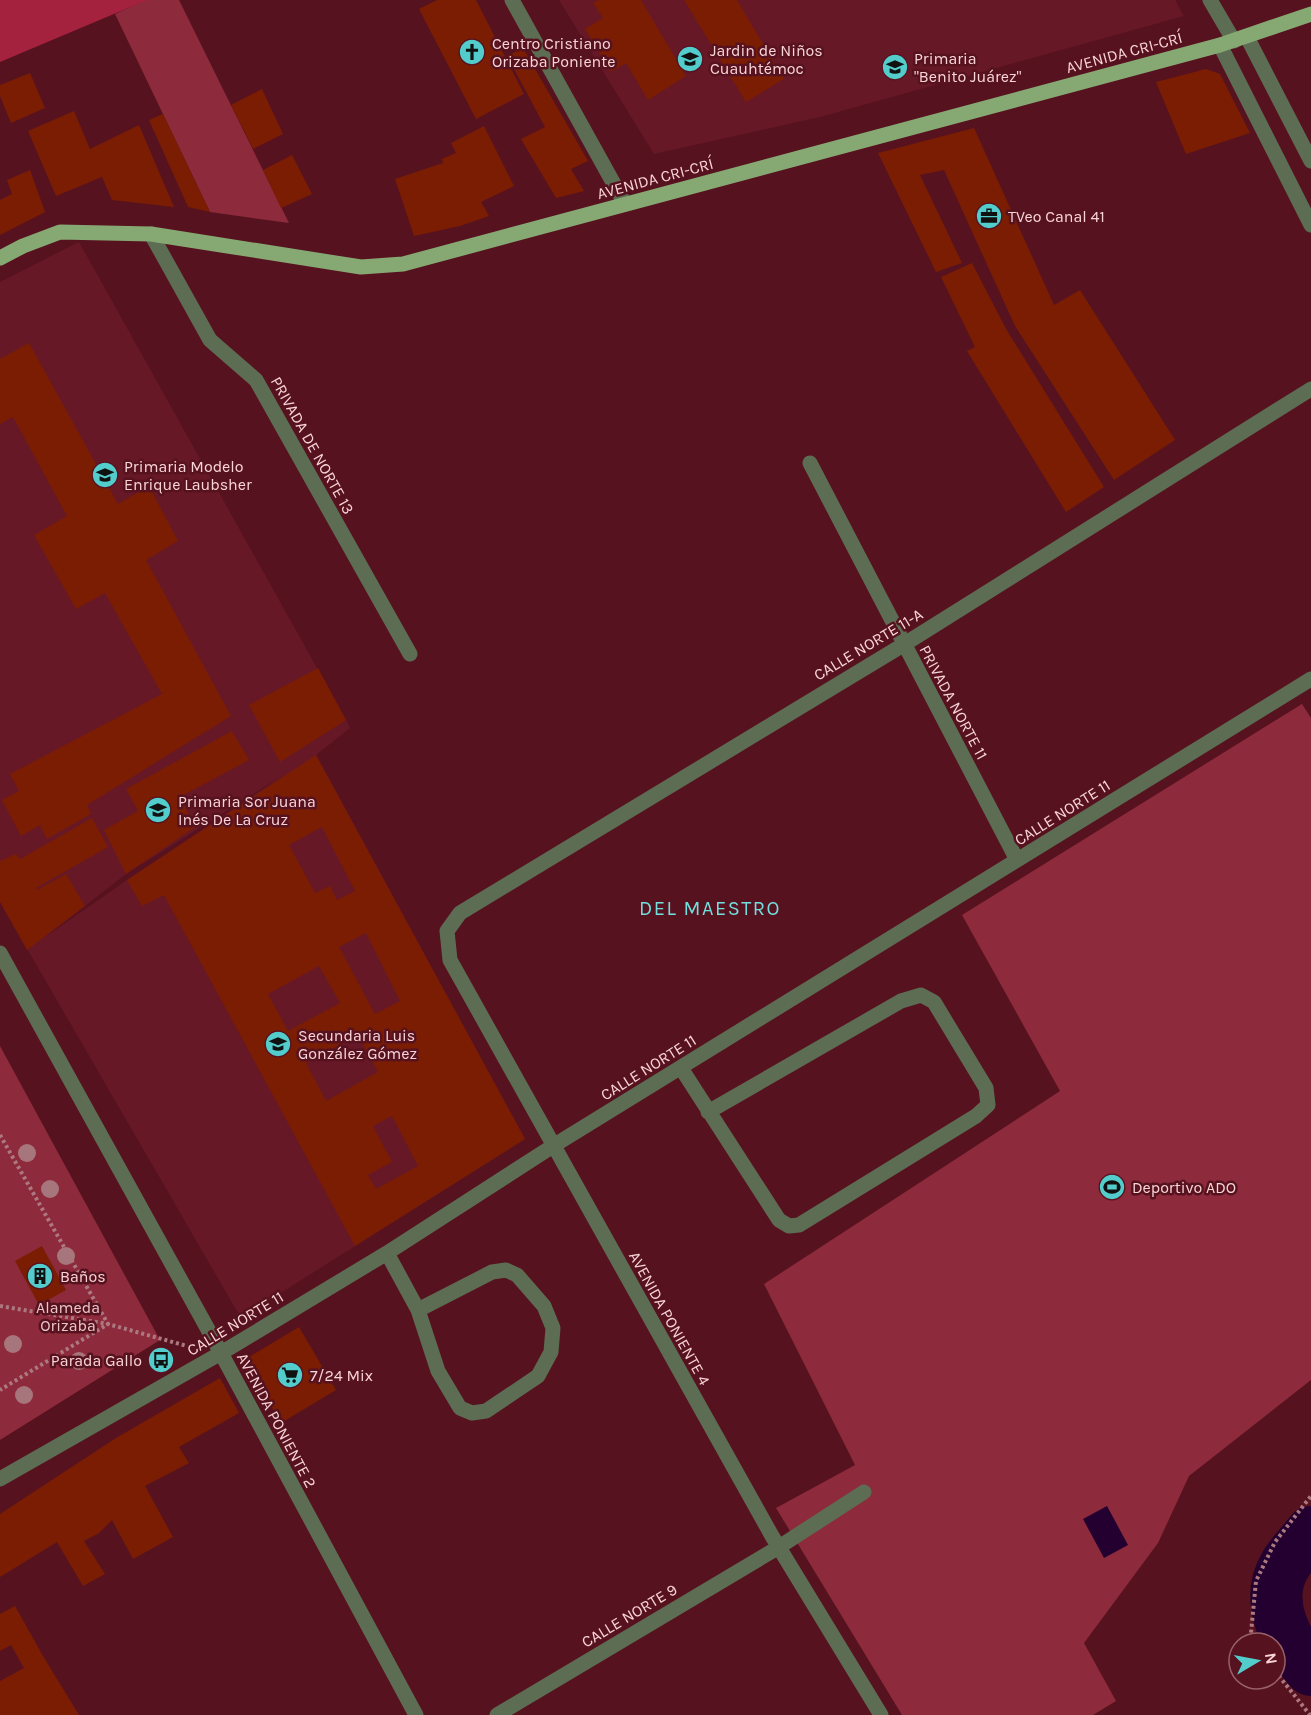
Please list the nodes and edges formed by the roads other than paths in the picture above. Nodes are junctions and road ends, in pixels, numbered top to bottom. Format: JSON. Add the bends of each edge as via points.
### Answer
{"nodes":[{"id":1,"x":512,"y":0,"type":"edge"},
{"id":2,"x":1210,"y":0,"type":"edge"},
{"id":3,"x":1311,"y":14,"type":"edge"},
{"id":4,"x":1234,"y":41,"type":"junction"},
{"id":5,"x":1311,"y":161,"type":"edge"},
{"id":6,"x":625,"y":204,"type":"junction"},
{"id":7,"x":1311,"y":225,"type":"edge"},
{"id":8,"x":151,"y":234,"type":"junction"},
{"id":9,"x":0,"y":258,"type":"edge"},
{"id":10,"x":1311,"y":389,"type":"edge"},
{"id":11,"x":810,"y":463,"type":"dead end"},
{"id":12,"x":903,"y":645,"type":"junction"},
{"id":13,"x":410,"y":654,"type":"dead end"},
{"id":14,"x":1311,"y":679,"type":"edge"},
{"id":15,"x":1017,"y":860,"type":"junction"},
{"id":16,"x":447,"y":931,"type":"joint"},
{"id":17,"x":0,"y":953,"type":"edge"},
{"id":18,"x":681,"y":1068,"type":"junction"},
{"id":19,"x":708,"y":1112,"type":"junction"},
{"id":20,"x":553,"y":1146,"type":"junction"},
{"id":21,"x":387,"y":1252,"type":"junction"},
{"id":22,"x":418,"y":1310,"type":"junction"},
{"id":23,"x":221,"y":1353,"type":"junction"},
{"id":24,"x":0,"y":1479,"type":"edge"},
{"id":25,"x":864,"y":1492,"type":"dead end"},
{"id":26,"x":779,"y":1547,"type":"junction"},
{"id":27,"x":416,"y":1715,"type":"edge"},
{"id":28,"x":496,"y":1715,"type":"edge"},
{"id":29,"x":881,"y":1715,"type":"edge"}],
"edges":[{"from":1,"to":6,"type":"street"},
{"from":2,"to":4,"type":"street"},
{"from":3,"to":4,"type":"main road","name":"AVENIDA CRI-CRÍ"},
{"from":4,"to":5,"type":"street"},
{"from":4,"to":6,"type":"main road","name":"AVENIDA CRI-CRÍ"},
{"from":4,"to":7,"type":"street"},
{"from":6,"to":8,"type":"main road","name":"AVENIDA CRI-CRÍ","via":[[403,264],[361,267]]},
{"from":8,"to":9,"type":"main road","name":"AVENIDA CRI-CRÍ","via":[[60,232]]},
{"from":8,"to":13,"type":"street","name":"PRIVADA DE NORTE 13","via":[[210,340],[256,380]]},
{"from":10,"to":12,"type":"street","name":"CALLE NORTE 11-A"},
{"from":11,"to":12,"type":"street","name":"PRIVADA NORTE 11"},
{"from":12,"to":15,"type":"street","name":"PRIVADA NORTE 11"},
{"from":12,"to":16,"type":"street","name":"CALLE NORTE 11-A","via":[[460,913]]},
{"from":14,"to":15,"type":"street","name":"CALLE NORTE 11"},
{"from":15,"to":18,"type":"street","name":"CALLE NORTE 11"},
{"from":16,"to":20,"type":"street","name":"AVENIDA PONIENTE 4","via":[[450,960]]},
{"from":17,"to":23,"type":"street","name":"AVENIDA PONIENTE 2"},
{"from":18,"to":19,"type":"street"},
{"from":18,"to":20,"type":"street","name":"CALLE NORTE 11"},
{"from":19,"to":19,"type":"street","via":[[779,1220],[789,1226],[800,1225],[988,1105],[986,1088],[934,1002],[921,995],[902,1001]]},
{"from":20,"to":21,"type":"street","name":"CALLE NORTE 11"},
{"from":20,"to":26,"type":"street","name":"AVENIDA PONIENTE 4"},
{"from":21,"to":22,"type":"street"},
{"from":21,"to":23,"type":"street","name":"CALLE NORTE 11"},
{"from":22,"to":22,"type":"street","via":[[492,1272],[506,1270],[517,1275],[544,1306],[553,1328],[551,1352],[538,1376],[486,1411],[472,1413],[460,1408],[438,1371]]},
{"from":23,"to":24,"type":"street","name":"CALLE NORTE 11"},
{"from":23,"to":27,"type":"street","name":"AVENIDA PONIENTE 2"},
{"from":25,"to":26,"type":"street","name":"CALLE NORTE 9"},
{"from":26,"to":28,"type":"street","name":"CALLE NORTE 9"},
{"from":26,"to":29,"type":"street","name":"AVENIDA PONIENTE 4"}]}
